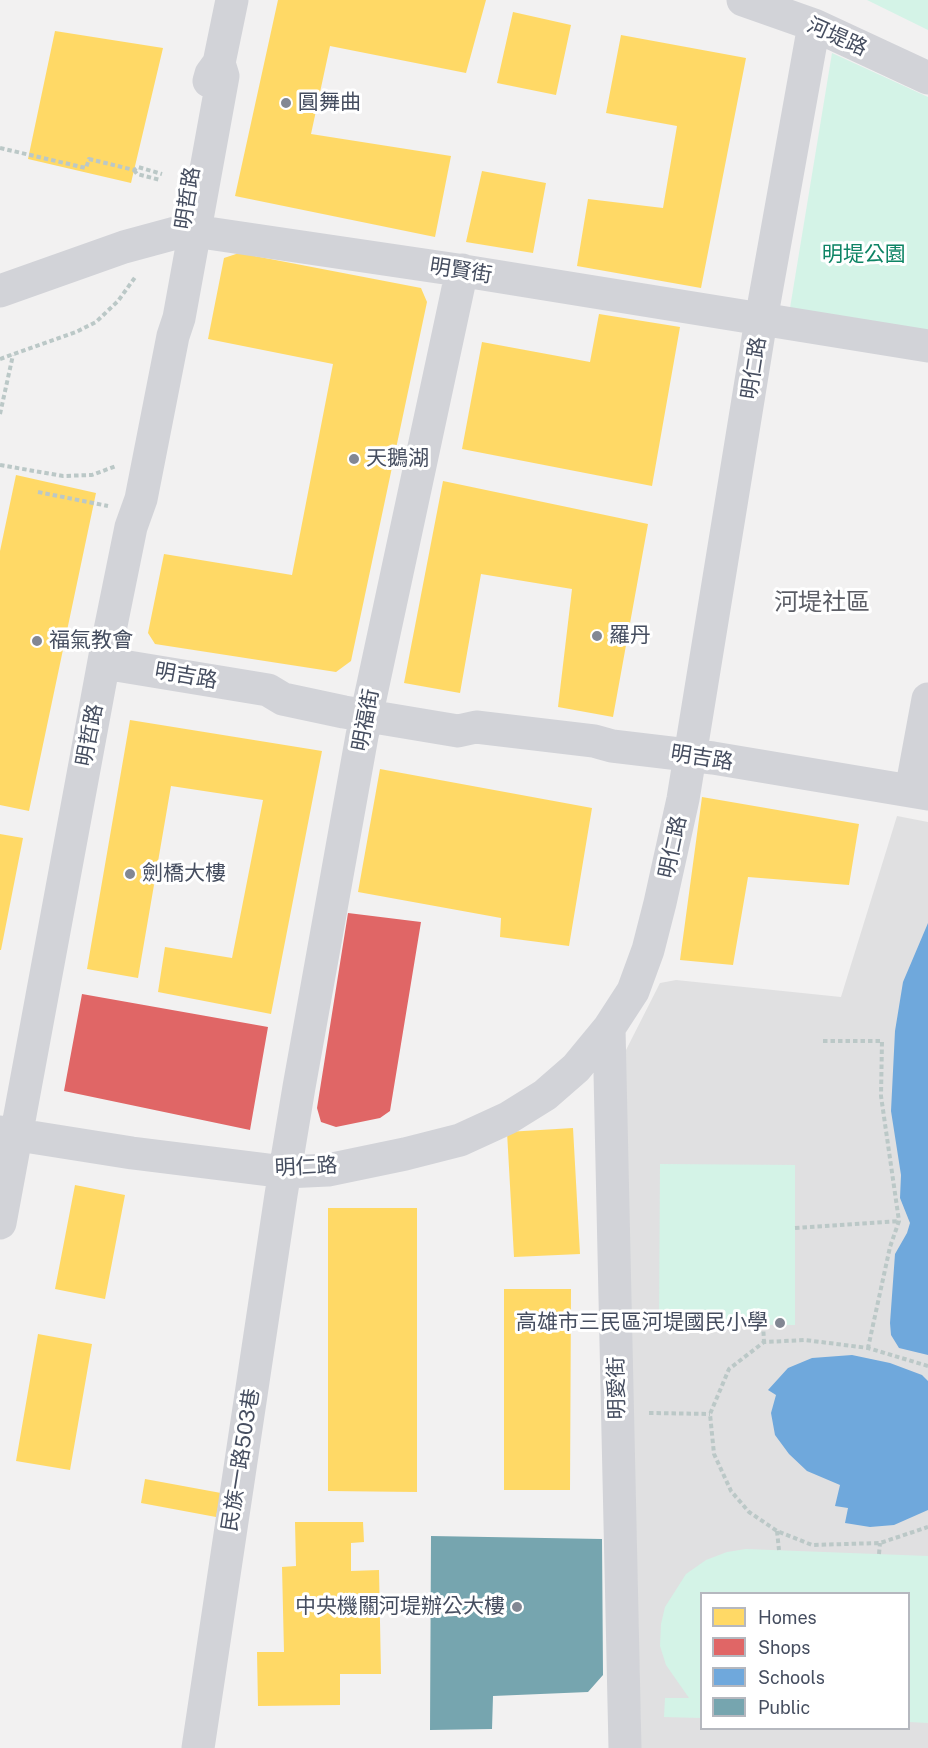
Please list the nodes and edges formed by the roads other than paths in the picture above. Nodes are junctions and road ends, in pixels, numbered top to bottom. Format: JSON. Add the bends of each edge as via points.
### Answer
{"nodes":[{"id":1,"x":232,"y":0,"type":"edge"},
{"id":2,"x":743,"y":0,"type":"edge"},
{"id":3,"x":814,"y":25,"type":"junction"},
{"id":4,"x":928,"y":78,"type":"edge"},
{"id":5,"x":189,"y":231,"type":"junction"},
{"id":6,"x":462,"y":270,"type":"junction"},
{"id":7,"x":0,"y":291,"type":"edge"},
{"id":8,"x":761,"y":320,"type":"junction"},
{"id":9,"x":928,"y":346,"type":"edge"},
{"id":10,"x":104,"y":663,"type":"junction"},
{"id":11,"x":928,"y":699,"type":"edge"},
{"id":12,"x":369,"y":707,"type":"junction"},
{"id":13,"x":690,"y":755,"type":"junction"},
{"id":14,"x":920,"y":792,"type":"edge"},
{"id":15,"x":609,"y":1028,"type":"junction"},
{"id":16,"x":8,"y":1134,"type":"edge"},
{"id":17,"x":285,"y":1172,"type":"junction"},
{"id":18,"x":0,"y":1223,"type":"edge"},
{"id":19,"x":198,"y":1748,"type":"edge"},
{"id":20,"x":626,"y":1748,"type":"edge"}],
"edges":[{"from":1,"to":5,"type":"street","name":"明哲路","via":[[219,63],[211,74],[188,193]]},
{"from":2,"to":3,"type":"street","name":"河堤路"},
{"from":3,"to":4,"type":"street","name":"河堤路"},
{"from":3,"to":8,"type":"street","name":"明仁路"},
{"from":5,"to":6,"type":"street","name":"明賢街"},
{"from":5,"to":7,"type":"street","name":"明賢街","via":[[124,247]]},
{"from":5,"to":10,"type":"street","name":"明哲路","via":[[171,297],[173,336]]},
{"from":6,"to":8,"type":"street","name":"明賢街"},
{"from":6,"to":12,"type":"street","name":"明福街"},
{"from":8,"to":9,"type":"street","name":"明賢街"},
{"from":8,"to":13,"type":"street","name":"明仁路"},
{"from":10,"to":12,"type":"street","name":"明吉路","via":[[268,690],[288,684]]},
{"from":10,"to":16,"type":"street","name":"明哲路"},
{"from":11,"to":14,"type":"street"},
{"from":12,"to":13,"type":"street","name":"明吉路","via":[[462,715],[476,727]]},
{"from":12,"to":17,"type":"street","name":"明福街"},
{"from":13,"to":14,"type":"street","name":"明吉路"},
{"from":13,"to":15,"type":"street","name":"明仁路","via":[[648,950],[633,991]]},
{"from":15,"to":17,"type":"street","name":"明仁路","via":[[576,1068],[544,1095],[508,1118],[460,1140],[328,1170]]},
{"from":15,"to":20,"type":"street","name":"明愛街"},
{"from":16,"to":17,"type":"street","name":"明仁路"},
{"from":16,"to":18,"type":"street"},
{"from":17,"to":19,"type":"street","name":"民族一路503巷"}]}
